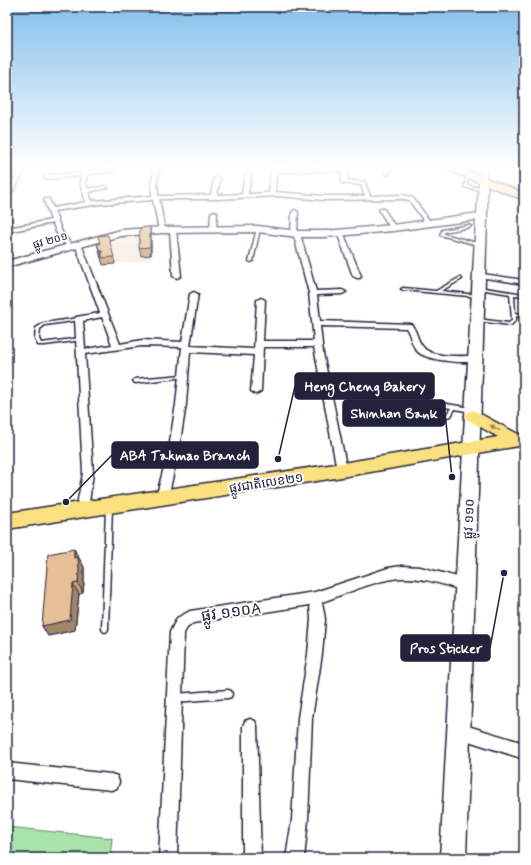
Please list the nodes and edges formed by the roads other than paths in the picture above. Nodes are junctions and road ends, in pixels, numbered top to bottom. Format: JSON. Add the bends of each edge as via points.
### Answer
{"nodes":[{"id":1,"x":50,"y":206,"type":"edge"},
{"id":2,"x":75,"y":206,"type":"edge"},
{"id":3,"x":157,"y":206,"type":"edge"},
{"id":4,"x":415,"y":206,"type":"edge"},
{"id":5,"x":477,"y":206,"type":"edge"},
{"id":6,"x":51,"y":210,"type":"junction"},
{"id":7,"x":382,"y":210,"type":"dead end"},
{"id":8,"x":295,"y":212,"type":"dead end"},
{"id":9,"x":214,"y":213,"type":"dead end"},
{"id":10,"x":7,"y":218,"type":"edge"},
{"id":11,"x":55,"y":221,"type":"junction"},
{"id":12,"x":475,"y":222,"type":"junction"},
{"id":13,"x":429,"y":224,"type":"junction"},
{"id":14,"x":393,"y":228,"type":"junction"},
{"id":15,"x":9,"y":229,"type":"edge"},
{"id":16,"x":214,"y":229,"type":"junction"},
{"id":17,"x":258,"y":229,"type":"junction"},
{"id":18,"x":162,"y":230,"type":"junction"},
{"id":19,"x":173,"y":230,"type":"junction"},
{"id":20,"x":340,"y":232,"type":"junction"},
{"id":21,"x":295,"y":234,"type":"junction"},
{"id":22,"x":480,"y":245,"type":"junction"},
{"id":23,"x":74,"y":246,"type":"junction"},
{"id":24,"x":251,"y":261,"type":"dead end"},
{"id":25,"x":7,"y":264,"type":"edge"},
{"id":26,"x":177,"y":276,"type":"dead end"},
{"id":27,"x":357,"y":276,"type":"dead end"},
{"id":28,"x":460,"y":279,"type":"dead end"},
{"id":29,"x":524,"y":282,"type":"edge"},
{"id":30,"x":479,"y":286,"type":"junction"},
{"id":31,"x":403,"y":289,"type":"dead end"},
{"id":32,"x":342,"y":292,"type":"dead end"},
{"id":33,"x":436,"y":292,"type":"junction"},
{"id":34,"x":313,"y":293,"type":"junction"},
{"id":35,"x":512,"y":293,"type":"junction"},
{"id":36,"x":194,"y":294,"type":"dead end"},
{"id":37,"x":524,"y":295,"type":"edge"},
{"id":38,"x":261,"y":300,"type":"dead end"},
{"id":39,"x":106,"y":314,"type":"junction"},
{"id":40,"x":514,"y":314,"type":"junction"},
{"id":41,"x":524,"y":316,"type":"edge"},
{"id":42,"x":79,"y":319,"type":"junction"},
{"id":43,"x":477,"y":320,"type":"junction"},
{"id":44,"x":317,"y":323,"type":"junction"},
{"id":45,"x":81,"y":340,"type":"junction"},
{"id":46,"x":318,"y":344,"type":"junction"},
{"id":47,"x":117,"y":346,"type":"junction"},
{"id":48,"x":185,"y":347,"type":"junction"},
{"id":49,"x":259,"y":348,"type":"junction"},
{"id":50,"x":82,"y":352,"type":"junction"},
{"id":51,"x":475,"y":359,"type":"junction"},
{"id":52,"x":183,"y":376,"type":"junction"},
{"id":53,"x":135,"y":381,"type":"dead end"},
{"id":54,"x":256,"y":391,"type":"dead end"},
{"id":55,"x":441,"y":405,"type":"dead end"},
{"id":56,"x":454,"y":407,"type":"junction"},
{"id":57,"x":417,"y":413,"type":"dead end"},
{"id":58,"x":473,"y":413,"type":"junction"},
{"id":59,"x":520,"y":440,"type":"edge"},
{"id":60,"x":471,"y":447,"type":"junction"},
{"id":61,"x":342,"y":470,"type":"junction"},
{"id":62,"x":162,"y":498,"type":"junction"},
{"id":63,"x":109,"y":506,"type":"junction"},
{"id":64,"x":82,"y":510,"type":"junction"},
{"id":65,"x":7,"y":522,"type":"edge"},
{"id":66,"x":465,"y":584,"type":"junction"},
{"id":67,"x":315,"y":598,"type":"junction"},
{"id":68,"x":105,"y":629,"type":"dead end"},
{"id":69,"x":228,"y":694,"type":"dead end"},
{"id":70,"x":175,"y":698,"type":"junction"},
{"id":71,"x":250,"y":726,"type":"dead end"},
{"id":72,"x":458,"y":731,"type":"junction"},
{"id":73,"x":524,"y":751,"type":"edge"},
{"id":74,"x":7,"y":771,"type":"edge"},
{"id":75,"x":111,"y":782,"type":"dead end"},
{"id":76,"x":168,"y":858,"type":"edge"},
{"id":77,"x":252,"y":858,"type":"edge"},
{"id":78,"x":295,"y":858,"type":"edge"},
{"id":79,"x":453,"y":858,"type":"edge"}],
"edges":[{"from":1,"to":6,"type":"street"},
{"from":2,"to":6,"type":"street"},
{"from":3,"to":18,"type":"street"},
{"from":4,"to":13,"type":"street"},
{"from":5,"to":12,"type":"street","name":"ផ្លូវ ១១០"},
{"from":6,"to":11,"type":"street"},
{"from":7,"to":14,"type":"street"},
{"from":8,"to":21,"type":"street"},
{"from":9,"to":16,"type":"street"},
{"from":10,"to":15,"type":"street"},
{"from":11,"to":15,"type":"street"},
{"from":11,"to":23,"type":"street","via":[[59,232]]},
{"from":12,"to":13,"type":"street","name":"ផ្លូវ ២០១","via":[[471,217]]},
{"from":12,"to":22,"type":"street","name":"ផ្លូវ ១១០"},
{"from":12,"to":22,"type":"lane","via":[[443,231],[442,235]]},
{"from":13,"to":14,"type":"street","name":"ផ្លូវ ២០១"},
{"from":14,"to":20,"type":"street","name":"ផ្លូវ ២០១"},
{"from":16,"to":17,"type":"street","name":"ផ្លូវ ២០១"},
{"from":16,"to":19,"type":"street","name":"ផ្លូវ ២០១"},
{"from":17,"to":21,"type":"street","name":"ផ្លូវ ២០១"},
{"from":17,"to":24,"type":"lane"},
{"from":18,"to":19,"type":"street","name":"ផ្លូវ ២០១"},
{"from":18,"to":23,"type":"street","name":"ផ្លូវ ២០១","via":[[120,233]]},
{"from":19,"to":26,"type":"street"},
{"from":20,"to":21,"type":"street","name":"ផ្លូវ ២០១"},
{"from":20,"to":27,"type":"street"},
{"from":21,"to":34,"type":"street"},
{"from":22,"to":30,"type":"street","name":"ផ្លូវ ១១០"},
{"from":23,"to":25,"type":"street","name":"ផ្លូវ ២០១"},
{"from":23,"to":39,"type":"street"},
{"from":28,"to":33,"type":"lane"},
{"from":29,"to":30,"type":"street"},
{"from":30,"to":33,"type":"lane"},
{"from":30,"to":35,"type":"lane"},
{"from":30,"to":43,"type":"street","name":"ផ្លូវ ១១០"},
{"from":31,"to":33,"type":"lane"},
{"from":32,"to":34,"type":"street"},
{"from":34,"to":44,"type":"street"},
{"from":35,"to":37,"type":"lane"},
{"from":35,"to":40,"type":"lane"},
{"from":36,"to":48,"type":"street"},
{"from":38,"to":49,"type":"street"},
{"from":39,"to":42,"type":"street"},
{"from":39,"to":47,"type":"street"},
{"from":40,"to":41,"type":"lane"},
{"from":40,"to":43,"type":"lane","via":[[514,320],[510,324]]},
{"from":42,"to":45,"type":"street"},
{"from":42,"to":45,"type":"lane","via":[[44,324],[38,328],[37,339],[40,344]]},
{"from":43,"to":51,"type":"street","name":"ផ្លូវ ១១០"},
{"from":44,"to":46,"type":"street"},
{"from":44,"to":51,"type":"street","via":[[408,326],[423,353]]},
{"from":45,"to":50,"type":"street"},
{"from":46,"to":49,"type":"street"},
{"from":46,"to":61,"type":"street"},
{"from":47,"to":48,"type":"street","via":[[142,343]]},
{"from":47,"to":50,"type":"street"},
{"from":48,"to":49,"type":"street"},
{"from":48,"to":52,"type":"street"},
{"from":49,"to":54,"type":"street"},
{"from":50,"to":64,"type":"street","via":[[88,473]]},
{"from":51,"to":58,"type":"street","name":"ផ្លូវ ១១០"},
{"from":52,"to":53,"type":"lane"},
{"from":52,"to":62,"type":"street","via":[[174,448]]},
{"from":55,"to":56,"type":"lane"},
{"from":56,"to":57,"type":"lane","via":[[449,415],[437,417]]},
{"from":56,"to":58,"type":"lane"},
{"from":59,"to":58,"type":"main road","one_way":true},
{"from":58,"to":60,"type":"street","name":"ផ្លូវ ១១០"},
{"from":59,"to":60,"type":"main road","name":"ផ្លូវជាតិលេខ២១"},
{"from":60,"to":61,"type":"main road","name":"ផ្លូវជាតិលេខ២១"},
{"from":60,"to":66,"type":"street","name":"ផ្លូវ ១១០"},
{"from":61,"to":62,"type":"main road","name":"ផ្លូវជាតិលេខ២១"},
{"from":62,"to":63,"type":"main road","name":"ផ្លូវជាតិលេខ២១"},
{"from":63,"to":64,"type":"main road","name":"ផ្លូវជាតិលេខ២១"},
{"from":63,"to":68,"type":"lane"},
{"from":64,"to":65,"type":"main road","name":"ផ្លូវជាតិលេខ២១"},
{"from":66,"to":67,"type":"street","name":"ផ្លូវ ១១០A","via":[[420,573],[402,572],[388,574]]},
{"from":66,"to":72,"type":"street","name":"ផ្លូវ ១១០"},
{"from":67,"to":70,"type":"street","name":"ផ្លូវ ១១០A","via":[[190,617],[182,623],[177,632]]},
{"from":67,"to":78,"type":"street","via":[[315,654],[305,718],[300,820]]},
{"from":69,"to":70,"type":"lane"},
{"from":70,"to":76,"type":"street","name":"ផ្លូវ ១១០A"},
{"from":71,"to":77,"type":"street"},
{"from":72,"to":73,"type":"street"},
{"from":72,"to":79,"type":"street","name":"ផ្លូវ ១១០"},
{"from":74,"to":75,"type":"street"}]}
